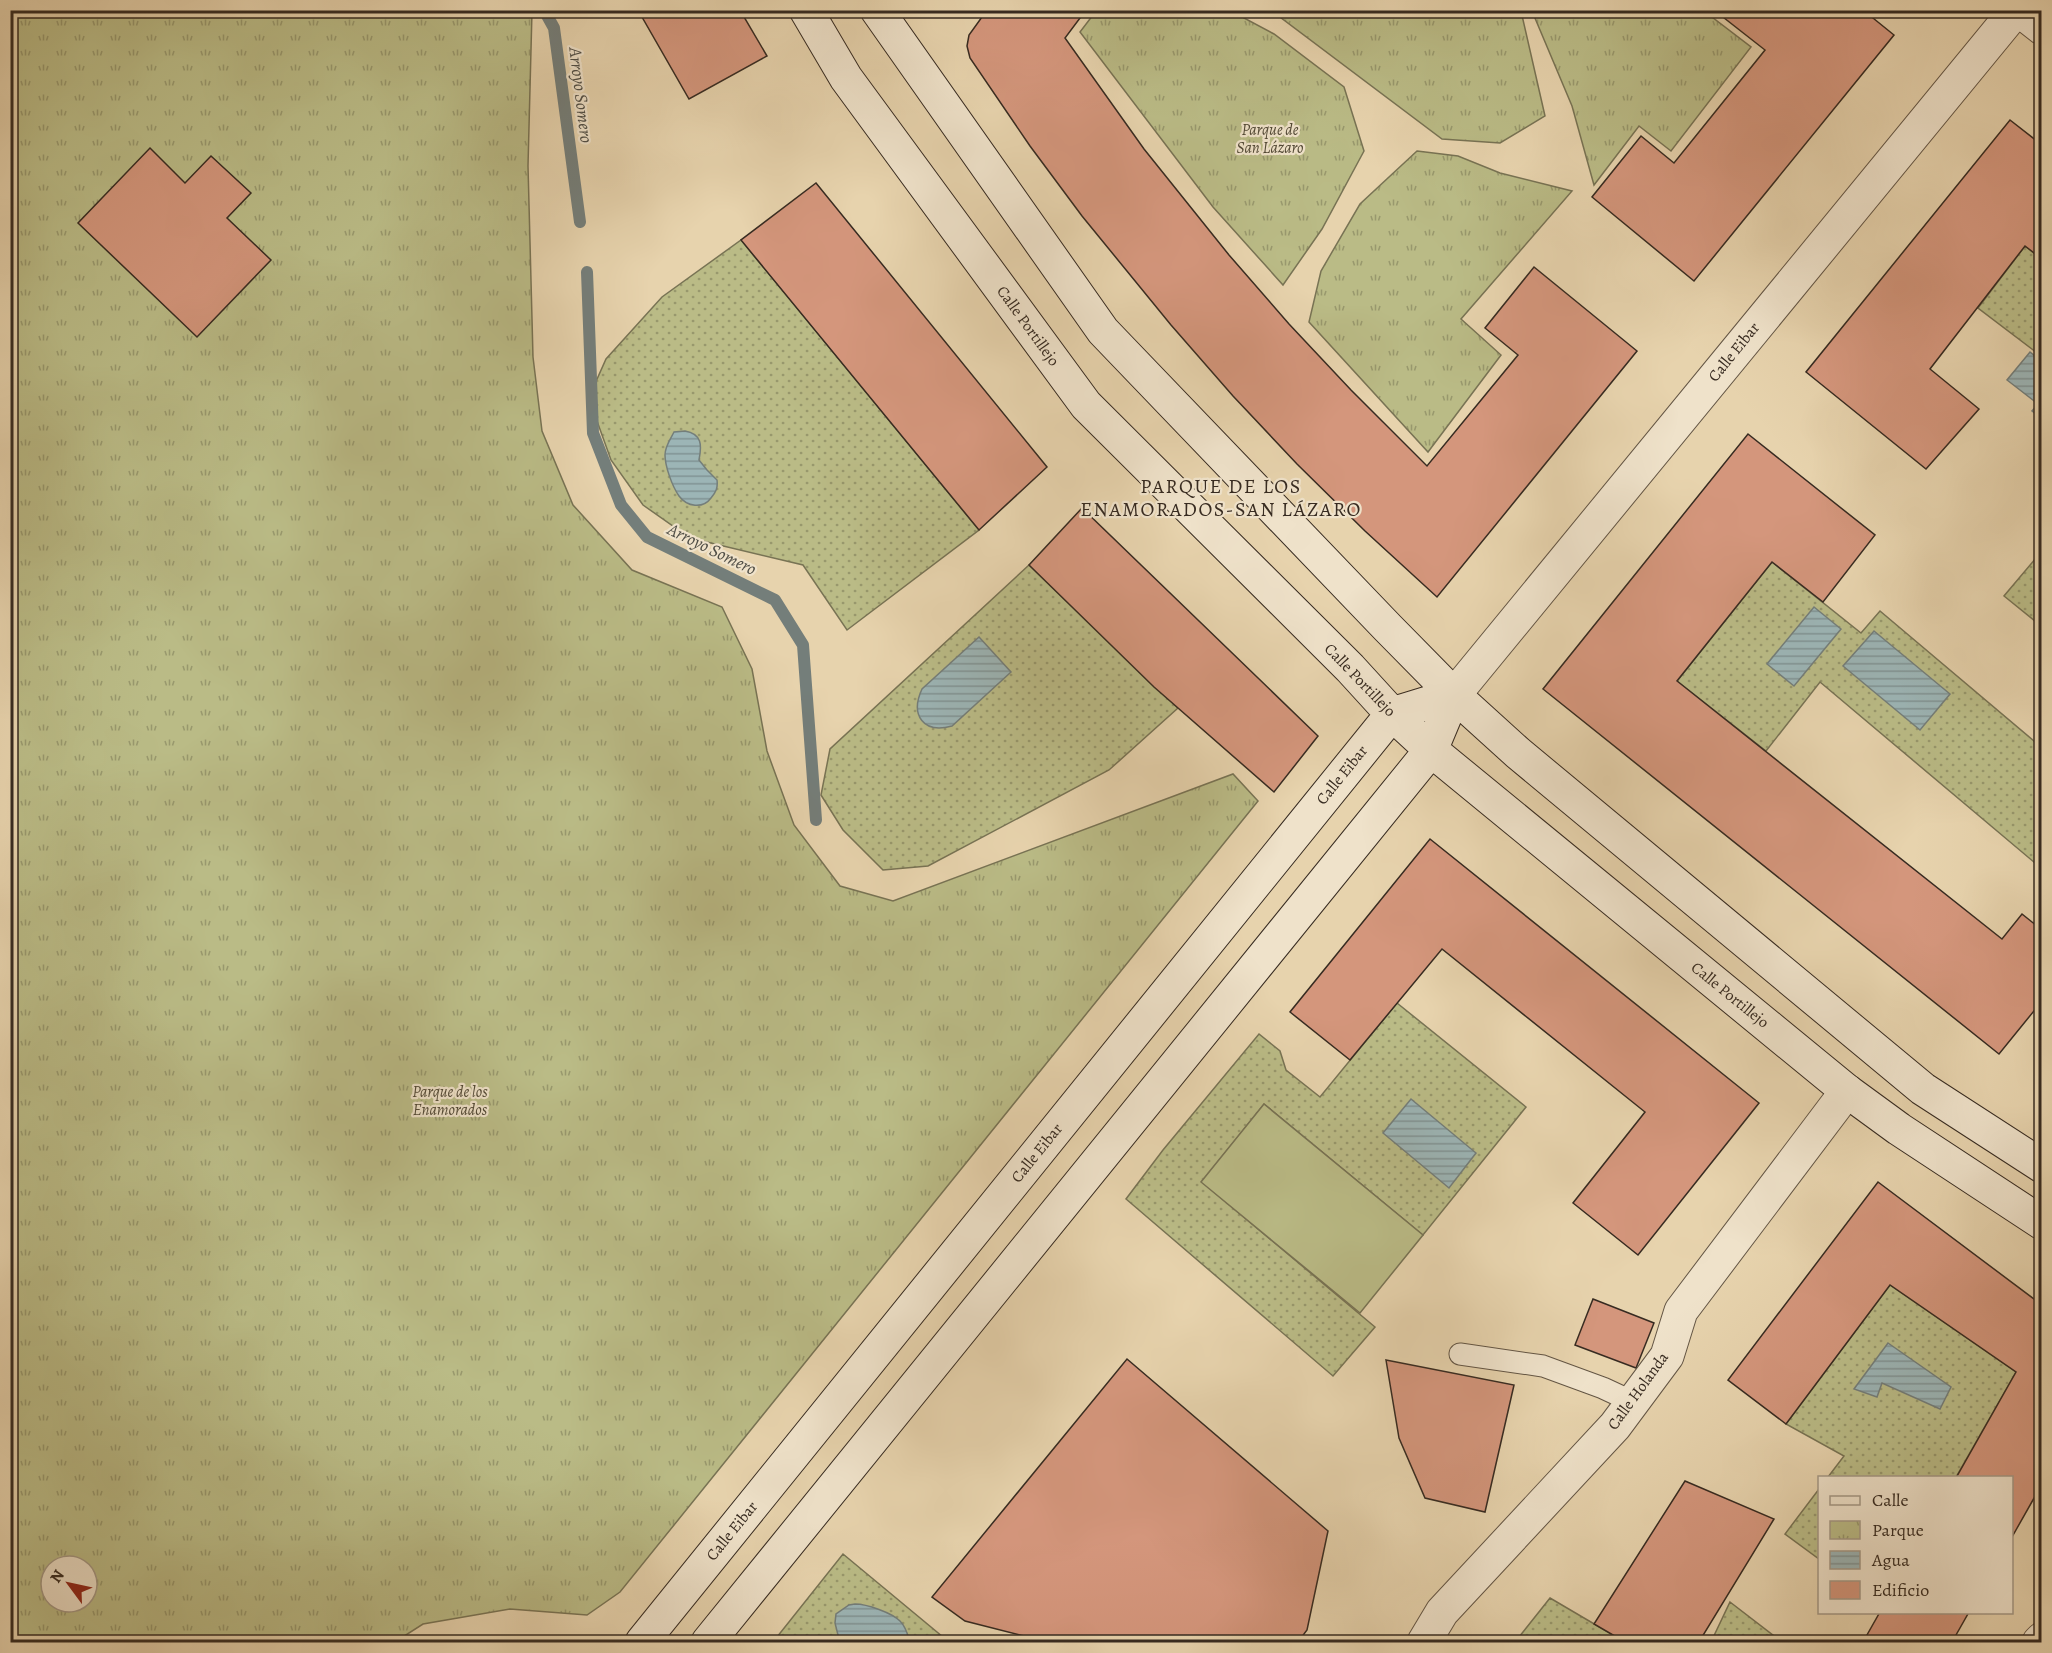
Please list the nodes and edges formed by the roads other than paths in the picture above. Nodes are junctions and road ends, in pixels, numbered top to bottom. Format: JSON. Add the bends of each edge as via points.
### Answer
{"nodes":[{"id":1,"x":806,"y":10,"type":"edge"},
{"id":2,"x":877,"y":10,"type":"edge"},
{"id":3,"x":2017,"y":10,"type":"edge"},
{"id":4,"x":2042,"y":28,"type":"edge"},
{"id":5,"x":1454,"y":695,"type":"junction"},
{"id":6,"x":1392,"y":714,"type":"junction"},
{"id":7,"x":1431,"y":750,"type":"junction"},
{"id":8,"x":1847,"y":1091,"type":"junction"},
{"id":9,"x":2042,"y":1166,"type":"edge"},
{"id":10,"x":2042,"y":1223,"type":"edge"},
{"id":11,"x":1460,"y":1354,"type":"dead end"},
{"id":12,"x":1637,"y":1396,"type":"junction"},
{"id":13,"x":642,"y":1642,"type":"edge"},
{"id":14,"x":708,"y":1642,"type":"edge"},
{"id":15,"x":1424,"y":1642,"type":"edge"}],
"edges":[{"from":1,"to":6,"type":"main road","name":"Calle Portillejo","via":[[846,78],[1086,405]]},
{"from":2,"to":5,"type":"main road","via":[[1103,332]]},
{"from":3,"to":4,"type":"main road"},
{"from":3,"to":5,"type":"main road","name":"Calle Eibar"},
{"from":5,"to":6,"type":"main road"},
{"from":5,"to":7,"type":"main road","name":"Calle Eibar"},
{"from":5,"to":9,"type":"main road","via":[[1518,753],[1923,1089]]},
{"from":6,"to":7,"type":"main road","name":"Calle Portillejo"},
{"from":6,"to":13,"type":"main road","name":"Calle Eibar"},
{"from":7,"to":8,"type":"main road","name":"Calle Portillejo"},
{"from":7,"to":14,"type":"main road","name":"Calle Eibar"},
{"from":8,"to":10,"type":"main road","name":"Calle Portillejo"},
{"from":8,"to":12,"type":"main road","name":"Calle Holanda","via":[[1680,1311],[1667,1356]]},
{"from":11,"to":12,"type":"lane","via":[[1543,1366]]},
{"from":12,"to":15,"type":"main road","name":"Calle Holanda","via":[[1615,1426],[1442,1612]]}]}
